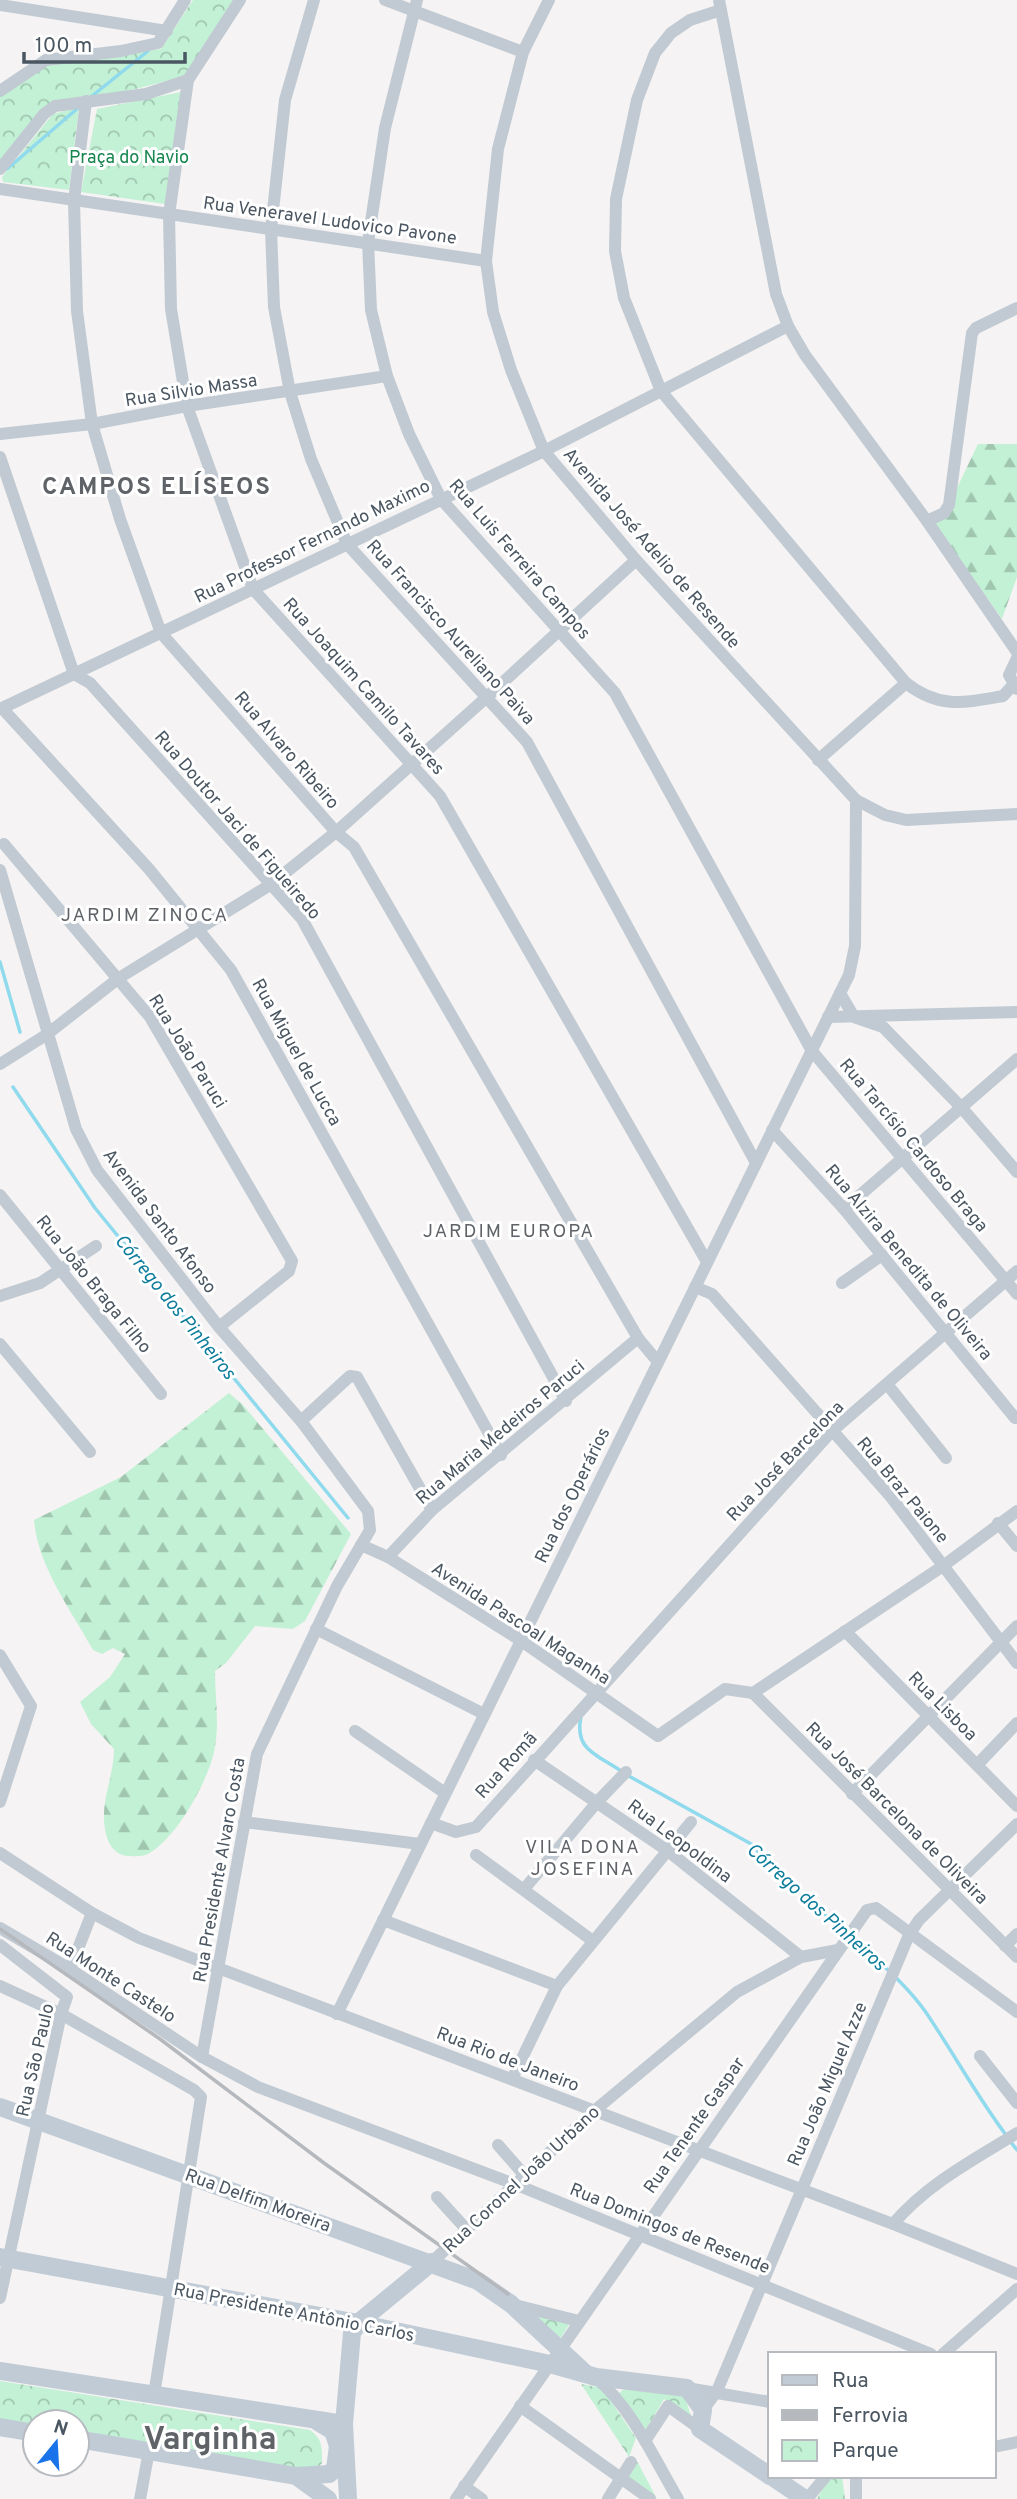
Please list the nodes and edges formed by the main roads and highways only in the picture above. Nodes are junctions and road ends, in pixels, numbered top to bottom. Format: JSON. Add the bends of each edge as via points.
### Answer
{"nodes":[{"id":1,"x":0,"y":2107,"type":"edge"},
{"id":2,"x":5,"y":2258,"type":"edge"},
{"id":3,"x":432,"y":2262,"type":"junction"},
{"id":4,"x":358,"y":2323,"type":"junction"},
{"id":5,"x":555,"y":2356,"type":"junction"},
{"id":6,"x":0,"y":2371,"type":"edge"},
{"id":7,"x":311,"y":2420,"type":"junction"},
{"id":8,"x":344,"y":2424,"type":"junction"},
{"id":9,"x":0,"y":2427,"type":"edge"},
{"id":10,"x":21,"y":2431,"type":"edge"},
{"id":11,"x":91,"y":2441,"type":"edge"},
{"id":12,"x":768,"y":2474,"type":"edge"},
{"id":13,"x":296,"y":2476,"type":"junction"},
{"id":14,"x":774,"y":2478,"type":"edge"},
{"id":15,"x":328,"y":2499,"type":"edge"},
{"id":16,"x":348,"y":2499,"type":"edge"},
{"id":17,"x":806,"y":2499,"type":"edge"}],
"edges":[{"from":1,"to":3,"type":"main road","name":"Rua Delfim Moreira"},
{"from":2,"to":4,"type":"main road","name":"Rua Presidente Antônio Carlos"},
{"from":3,"to":4,"type":"main road","name":"Rua Coronel João Urbano"},
{"from":3,"to":5,"type":"main road","name":"Rua Delfim Moreira","via":[[478,2281],[511,2304]]},
{"from":4,"to":5,"type":"main road","name":"Rua Presidente Antônio Carlos"},
{"from":4,"to":8,"type":"main road","via":[[352,2333]]},
{"from":5,"to":12,"type":"main road","name":"Rua Presidente Antônio Carlos","via":[[591,2376],[687,2388],[703,2410],[700,2429]]},
{"from":6,"to":7,"type":"main road"},
{"from":7,"to":8,"type":"main road"},
{"from":7,"to":13,"type":"main road","via":[[333,2431],[337,2464],[329,2474]]},
{"from":8,"to":16,"type":"main road"},
{"from":9,"to":10,"type":"main road"},
{"from":11,"to":13,"type":"main road"},
{"from":13,"to":15,"type":"main road"},
{"from":14,"to":17,"type":"main road"}]}
